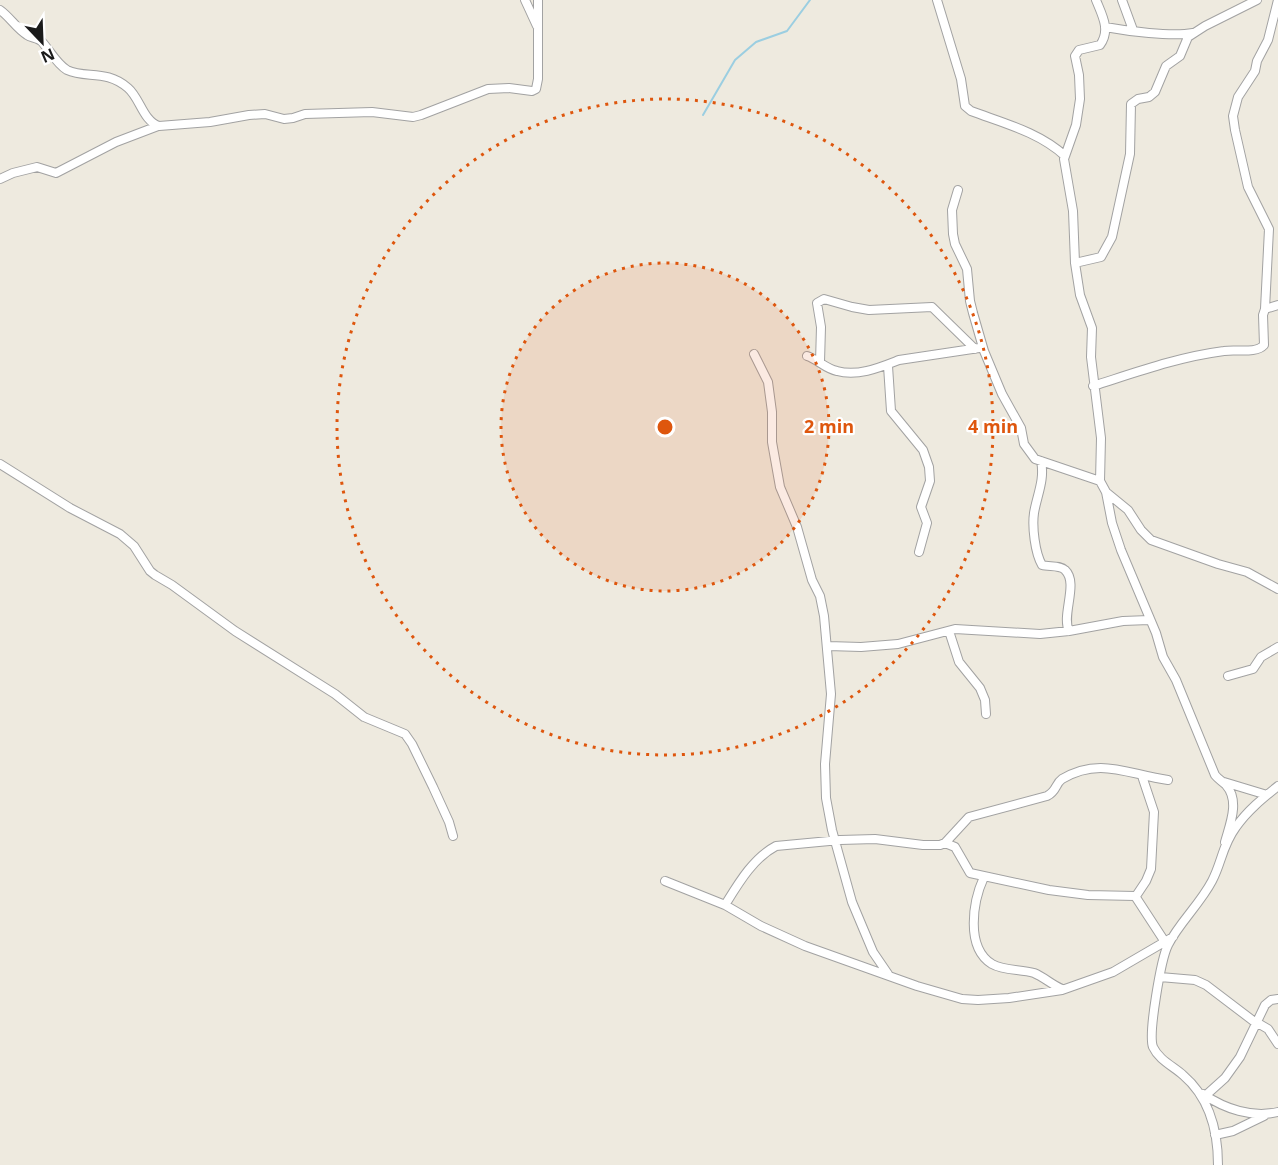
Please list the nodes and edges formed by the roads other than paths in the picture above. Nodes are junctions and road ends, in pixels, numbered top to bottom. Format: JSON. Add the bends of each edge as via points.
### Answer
{"nodes":[{"id":1,"x":525,"y":0,"type":"edge"},
{"id":2,"x":538,"y":0,"type":"edge"},
{"id":3,"x":937,"y":0,"type":"edge"},
{"id":4,"x":1096,"y":0,"type":"edge"},
{"id":5,"x":1122,"y":0,"type":"edge"},
{"id":6,"x":1257,"y":0,"type":"edge"},
{"id":7,"x":1278,"y":0,"type":"edge"},
{"id":8,"x":0,"y":10,"type":"edge"},
{"id":9,"x":1105,"y":27,"type":"junction"},
{"id":10,"x":538,"y":28,"type":"junction"},
{"id":11,"x":1133,"y":30,"type":"junction"},
{"id":12,"x":1193,"y":33,"type":"junction"},
{"id":13,"x":159,"y":126,"type":"junction"},
{"id":14,"x":1065,"y":156,"type":"junction"},
{"id":15,"x":0,"y":179,"type":"edge"},
{"id":16,"x":958,"y":190,"type":"dead end"},
{"id":17,"x":1274,"y":233,"type":"edge"},
{"id":18,"x":1075,"y":263,"type":"junction"},
{"id":19,"x":1278,"y":305,"type":"edge"},
{"id":20,"x":1265,"y":309,"type":"junction"},
{"id":21,"x":980,"y":348,"type":"junction"},
{"id":22,"x":754,"y":354,"type":"dead end"},
{"id":23,"x":807,"y":356,"type":"dead end"},
{"id":24,"x":820,"y":362,"type":"junction"},
{"id":25,"x":888,"y":366,"type":"junction"},
{"id":26,"x":1094,"y":386,"type":"junction"},
{"id":27,"x":1041,"y":461,"type":"junction"},
{"id":28,"x":0,"y":464,"type":"edge"},
{"id":29,"x":1100,"y":481,"type":"junction"},
{"id":30,"x":1106,"y":492,"type":"junction"},
{"id":31,"x":920,"y":552,"type":"dead end"},
{"id":32,"x":1278,"y":589,"type":"edge"},
{"id":33,"x":1149,"y":620,"type":"junction"},
{"id":34,"x":949,"y":631,"type":"junction"},
{"id":35,"x":1070,"y":632,"type":"junction"},
{"id":36,"x":828,"y":646,"type":"junction"},
{"id":37,"x":1278,"y":647,"type":"edge"},
{"id":38,"x":1228,"y":676,"type":"dead end"},
{"id":39,"x":986,"y":714,"type":"dead end"},
{"id":40,"x":1142,"y":776,"type":"junction"},
{"id":41,"x":1168,"y":780,"type":"dead end"},
{"id":42,"x":1220,"y":780,"type":"junction"},
{"id":43,"x":1278,"y":786,"type":"edge"},
{"id":44,"x":1267,"y":795,"type":"junction"},
{"id":45,"x":453,"y":836,"type":"dead end"},
{"id":46,"x":834,"y":841,"type":"junction"},
{"id":47,"x":1226,"y":842,"type":"junction"},
{"id":48,"x":945,"y":843,"type":"junction"},
{"id":49,"x":984,"y":877,"type":"junction"},
{"id":50,"x":665,"y":881,"type":"dead end"},
{"id":51,"x":1136,"y":896,"type":"junction"},
{"id":52,"x":724,"y":905,"type":"junction"},
{"id":53,"x":1173,"y":937,"type":"junction"},
{"id":54,"x":1165,"y":942,"type":"junction"},
{"id":55,"x":888,"y":974,"type":"junction"},
{"id":56,"x":1160,"y":977,"type":"junction"},
{"id":57,"x":1062,"y":990,"type":"junction"},
{"id":58,"x":1278,"y":999,"type":"edge"},
{"id":59,"x":1256,"y":1022,"type":"junction"},
{"id":60,"x":1278,"y":1044,"type":"edge"},
{"id":61,"x":1202,"y":1094,"type":"junction"},
{"id":62,"x":1278,"y":1112,"type":"edge"},
{"id":63,"x":1265,"y":1115,"type":"junction"},
{"id":64,"x":1215,"y":1135,"type":"junction"},
{"id":65,"x":1218,"y":1165,"type":"edge"}],
"edges":[{"from":1,"to":10,"type":"street"},
{"from":2,"to":10,"type":"street"},
{"from":3,"to":14,"type":"street","via":[[961,79],[965,106],[1033,134]]},
{"from":4,"to":9,"type":"street","via":[[1105,17]]},
{"from":5,"to":11,"type":"street"},
{"from":6,"to":12,"type":"street"},
{"from":7,"to":17,"type":"street","via":[[1268,40],[1238,97],[1233,116],[1248,187]]},
{"from":8,"to":13,"type":"street","via":[[26,34],[43,43],[69,71],[112,78],[128,88],[147,117]]},
{"from":9,"to":11,"type":"street"},
{"from":9,"to":14,"type":"street","via":[[1100,45],[1079,50],[1075,56],[1080,99]]},
{"from":10,"to":13,"type":"street","via":[[538,79],[532,92],[488,89],[413,117],[372,112],[305,114],[294,118],[265,114]]},
{"from":11,"to":12,"type":"street"},
{"from":12,"to":18,"type":"street","via":[[1180,56],[1166,66],[1152,95],[1131,104],[1130,154],[1112,237],[1101,257]]},
{"from":13,"to":15,"type":"street","via":[[110,145],[59,172],[37,167]]},
{"from":14,"to":18,"type":"street"},
{"from":16,"to":21,"type":"street","via":[[952,210],[953,234],[967,269]]},
{"from":17,"to":20,"type":"street"},
{"from":18,"to":26,"type":"street","via":[[1080,295],[1092,328]]},
{"from":19,"to":20,"type":"street"},
{"from":20,"to":26,"type":"street","via":[[1264,345],[1260,349],[1224,351],[1162,363]]},
{"from":21,"to":24,"type":"street","via":[[932,307],[869,309],[824,299],[817,303]]},
{"from":21,"to":25,"type":"street","via":[[899,360]]},
{"from":21,"to":27,"type":"street","via":[[1021,428],[1024,444]]},
{"from":22,"to":36,"type":"street","via":[[768,382],[780,488],[820,596]]},
{"from":23,"to":24,"type":"street"},
{"from":24,"to":25,"type":"street","via":[[837,371],[854,373]]},
{"from":25,"to":31,"type":"street","via":[[891,411],[923,450],[929,466],[930,481],[921,507],[927,523]]},
{"from":26,"to":29,"type":"street","via":[[1101,438]]},
{"from":27,"to":29,"type":"street"},
{"from":27,"to":35,"type":"street","via":[[1043,471],[1033,515],[1035,534],[1042,565],[1063,568],[1068,574],[1070,596],[1065,620]]},
{"from":28,"to":45,"type":"street","via":[[120,534],[155,575],[364,717],[405,734]]},
{"from":29,"to":30,"type":"street"},
{"from":30,"to":32,"type":"street","via":[[1128,510],[1151,540],[1247,572]]},
{"from":30,"to":33,"type":"street","via":[[1121,550]]},
{"from":33,"to":35,"type":"street","via":[[1107,623]]},
{"from":33,"to":42,"type":"street"},
{"from":34,"to":35,"type":"street"},
{"from":34,"to":36,"type":"street","via":[[898,644]]},
{"from":34,"to":39,"type":"street","via":[[959,662],[980,688]]},
{"from":36,"to":46,"type":"street","via":[[831,699],[826,798]]},
{"from":37,"to":38,"type":"street","via":[[1261,657],[1253,669]]},
{"from":40,"to":41,"type":"street"},
{"from":40,"to":48,"type":"street","via":[[1104,767],[1090,768],[1063,779],[1047,796],[969,817]]},
{"from":40,"to":51,"type":"street","via":[[1154,812],[1151,869]]},
{"from":42,"to":44,"type":"street"},
{"from":42,"to":47,"type":"street","via":[[1233,800]]},
{"from":43,"to":44,"type":"street"},
{"from":44,"to":47,"type":"street","via":[[1249,811]]},
{"from":46,"to":48,"type":"street"},
{"from":46,"to":52,"type":"street","via":[[790,844],[769,850],[746,873]]},
{"from":46,"to":55,"type":"street","via":[[852,902],[873,952]]},
{"from":47,"to":53,"type":"street","via":[[1211,884]]},
{"from":48,"to":49,"type":"street","via":[[955,847],[970,873]]},
{"from":49,"to":51,"type":"street","via":[[1048,890]]},
{"from":49,"to":57,"type":"street","via":[[977,895],[974,928],[986,957],[993,964],[1036,974]]},
{"from":50,"to":52,"type":"street"},
{"from":51,"to":54,"type":"street"},
{"from":52,"to":55,"type":"street","via":[[780,936]]},
{"from":53,"to":54,"type":"street"},
{"from":53,"to":56,"type":"street"},
{"from":54,"to":57,"type":"street","via":[[1113,972]]},
{"from":55,"to":57,"type":"street","via":[[937,993],[970,1000]]},
{"from":56,"to":59,"type":"street","via":[[1195,980],[1206,985]]},
{"from":56,"to":61,"type":"street","via":[[1150,1037],[1161,1058]]},
{"from":58,"to":59,"type":"street","via":[[1265,1005]]},
{"from":59,"to":60,"type":"street","via":[[1268,1029]]},
{"from":59,"to":61,"type":"street","via":[[1240,1057],[1225,1077]]},
{"from":61,"to":63,"type":"street","via":[[1243,1112]]},
{"from":61,"to":64,"type":"street"},
{"from":62,"to":63,"type":"street"},
{"from":63,"to":64,"type":"street"},
{"from":64,"to":65,"type":"street"}]}
